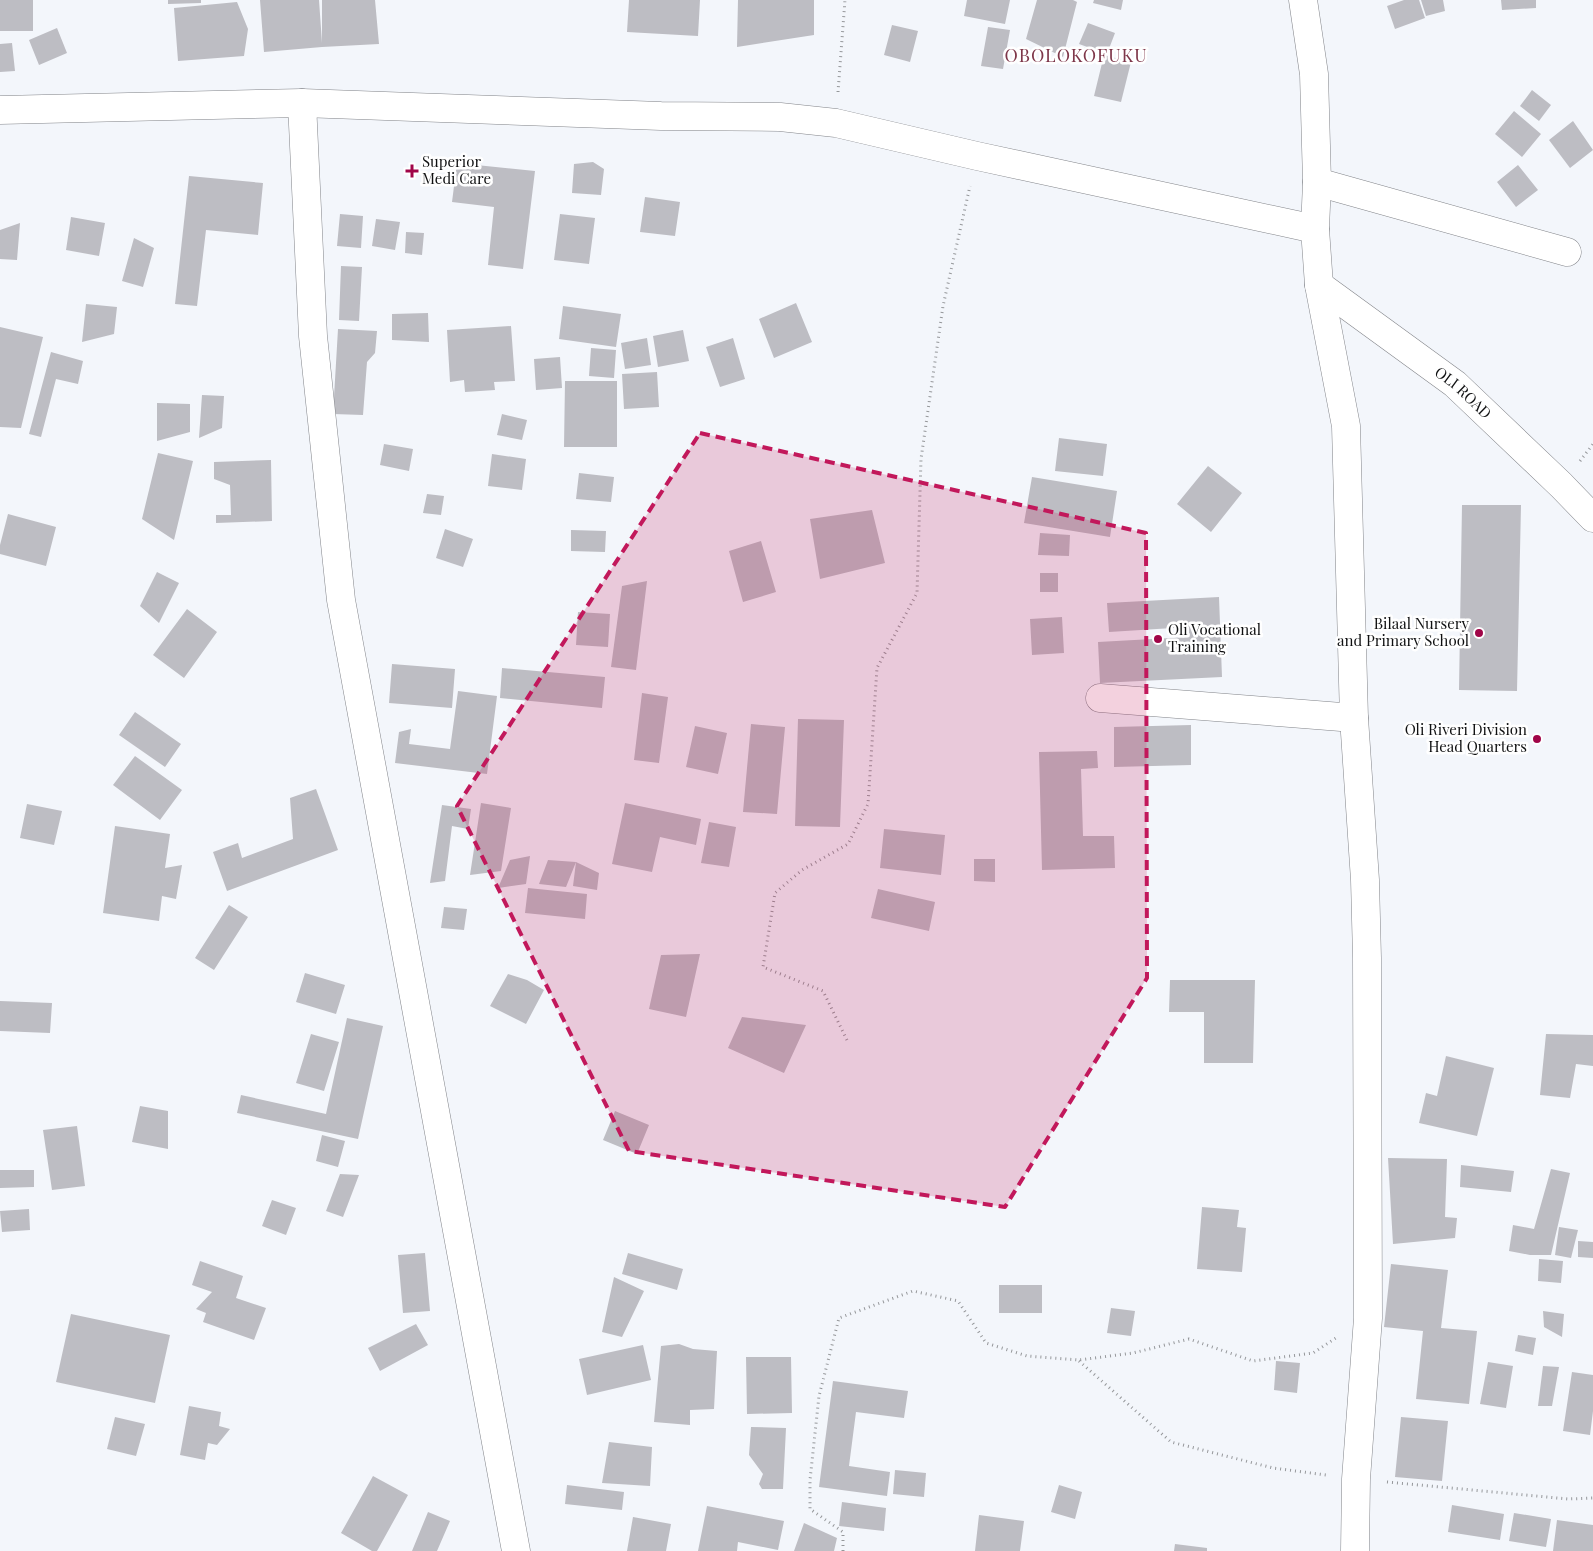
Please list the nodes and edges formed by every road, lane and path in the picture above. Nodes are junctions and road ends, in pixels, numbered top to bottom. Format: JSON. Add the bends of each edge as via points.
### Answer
{"nodes":[{"id":1,"x":845,"y":0,"type":"edge"},
{"id":2,"x":1304,"y":0,"type":"edge"},
{"id":3,"x":302,"y":104,"type":"junction"},
{"id":4,"x":0,"y":110,"type":"edge"},
{"id":5,"x":836,"y":123,"type":"junction"},
{"id":6,"x":977,"y":156,"type":"junction"},
{"id":7,"x":1317,"y":182,"type":"junction"},
{"id":8,"x":1315,"y":229,"type":"junction"},
{"id":9,"x":1567,"y":252,"type":"dead end"},
{"id":10,"x":1319,"y":285,"type":"junction"},
{"id":11,"x":1593,"y":518,"type":"edge"},
{"id":12,"x":1100,"y":698,"type":"dead end"},
{"id":13,"x":1354,"y":718,"type":"junction"},
{"id":14,"x":847,"y":1040,"type":"dead end"},
{"id":15,"x":1368,"y":1318,"type":"junction"},
{"id":16,"x":516,"y":1551,"type":"edge"},
{"id":17,"x":843,"y":1551,"type":"edge"},
{"id":18,"x":1355,"y":1551,"type":"edge"}],
"edges":[{"from":1,"to":5,"type":"path"},
{"from":2,"to":7,"type":"street","via":[[1314,74]]},
{"from":3,"to":4,"type":"street"},
{"from":3,"to":5,"type":"street","via":[[780,117]]},
{"from":3,"to":16,"type":"street","via":[[313,336],[341,600]]},
{"from":5,"to":6,"type":"street"},
{"from":6,"to":8,"type":"street"},
{"from":6,"to":14,"type":"path","via":[[943,306],[921,458],[917,593],[877,668],[868,804],[848,844],[802,870],[775,893],[764,967],[823,991]]},
{"from":7,"to":8,"type":"street"},
{"from":7,"to":9,"type":"street"},
{"from":8,"to":10,"type":"street"},
{"from":10,"to":11,"type":"street","name":"OLI ROAD","via":[[1455,384]]},
{"from":10,"to":13,"type":"street","via":[[1346,426]]},
{"from":12,"to":13,"type":"street"},
{"from":13,"to":15,"type":"street","via":[[1368,958]]},
{"from":15,"to":17,"type":"path","via":[[1313,1353],[1253,1361],[1189,1339],[1133,1353],[1079,1360],[1027,1356],[986,1343],[958,1301],[913,1291],[838,1318],[819,1396],[810,1509],[843,1532]]},
{"from":15,"to":18,"type":"street","via":[[1356,1479]]}]}
